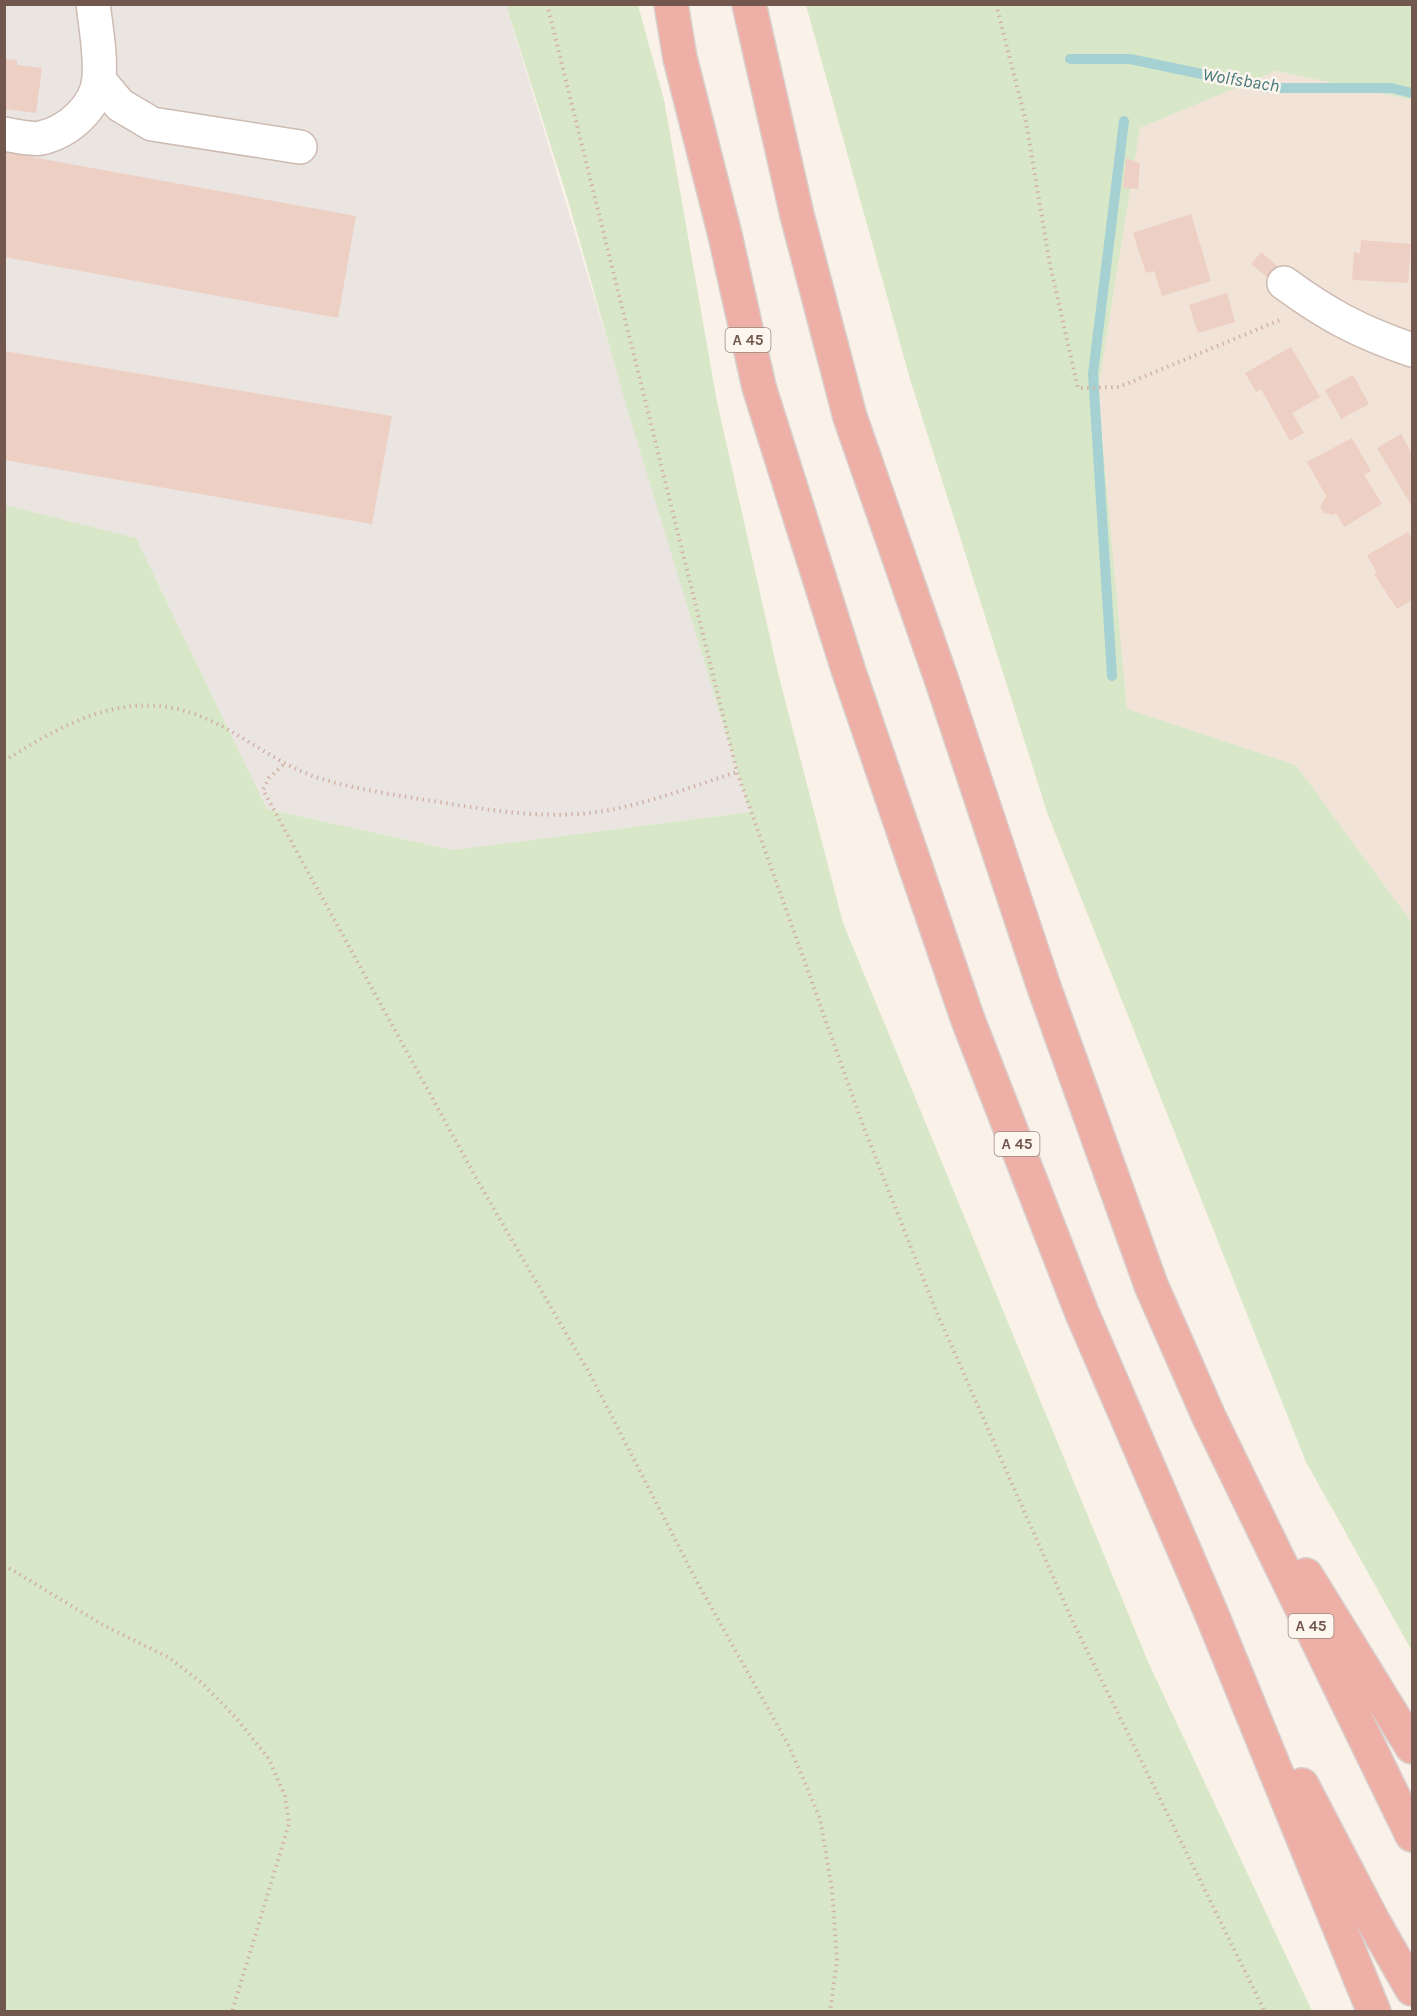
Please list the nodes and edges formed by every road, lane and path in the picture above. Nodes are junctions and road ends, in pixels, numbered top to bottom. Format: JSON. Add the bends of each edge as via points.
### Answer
{"nodes":[{"id":1,"x":93,"y":4,"type":"edge"},
{"id":2,"x":547,"y":4,"type":"edge"},
{"id":3,"x":671,"y":4,"type":"edge"},
{"id":4,"x":749,"y":4,"type":"edge"},
{"id":5,"x":996,"y":4,"type":"edge"},
{"id":6,"x":99,"y":80,"type":"junction"},
{"id":7,"x":4,"y":134,"type":"edge"},
{"id":8,"x":300,"y":147,"type":"dead end"},
{"id":9,"x":1284,"y":283,"type":"dead end"},
{"id":10,"x":1315,"y":306,"type":"junction"},
{"id":11,"x":1413,"y":350,"type":"edge"},
{"id":12,"x":4,"y":761,"type":"edge"},
{"id":13,"x":283,"y":765,"type":"junction"},
{"id":14,"x":737,"y":772,"type":"junction"},
{"id":15,"x":1209,"y":1417,"type":"junction"},
{"id":16,"x":4,"y":1565,"type":"edge"},
{"id":17,"x":1210,"y":1610,"type":"junction"},
{"id":18,"x":1413,"y":1747,"type":"edge"},
{"id":19,"x":1413,"y":1835,"type":"edge"},
{"id":20,"x":1413,"y":1989,"type":"edge"},
{"id":21,"x":232,"y":2012,"type":"edge"},
{"id":22,"x":830,"y":2012,"type":"edge"},
{"id":23,"x":1265,"y":2012,"type":"edge"},
{"id":24,"x":1374,"y":2012,"type":"edge"}],
"edges":[{"from":1,"to":6,"type":"street"},
{"from":2,"to":14,"type":"path"},
{"from":3,"to":17,"type":"highway","number":"A 45","via":[[680,58],[759,387],[848,669],[968,1020],[1082,1313]]},
{"from":4,"to":15,"type":"highway","number":"A 45","via":[[797,215],[850,417],[1151,1286]]},
{"from":5,"to":10,"type":"path","via":[[1026,122],[1050,264],[1078,388],[1119,387]]},
{"from":6,"to":7,"type":"street","via":[[92,101],[63,129],[40,139]]},
{"from":6,"to":8,"type":"street","via":[[120,105],[152,123]]},
{"from":9,"to":10,"type":"street"},
{"from":10,"to":11,"type":"street","via":[[1364,333]]},
{"from":12,"to":13,"type":"path","via":[[55,729],[134,705],[171,708],[208,719]]},
{"from":13,"to":14,"type":"path","via":[[320,779],[396,795],[499,812],[557,815],[614,809]]},
{"from":13,"to":22,"type":"path","via":[[268,778],[263,790],[480,1185],[592,1378],[696,1580],[789,1746],[820,1818],[832,1890],[837,1960]]},
{"from":14,"to":23,"type":"path","via":[[864,1128],[934,1306],[1072,1620]]},
{"from":15,"to":18,"type":"highway"},
{"from":15,"to":19,"type":"highway","number":"A 45"},
{"from":16,"to":21,"type":"path","via":[[103,1625],[168,1657],[216,1698],[268,1759],[285,1796],[289,1824]]},
{"from":17,"to":20,"type":"highway","number":"A 45","via":[[1373,1921]]},
{"from":17,"to":24,"type":"highway"}]}
